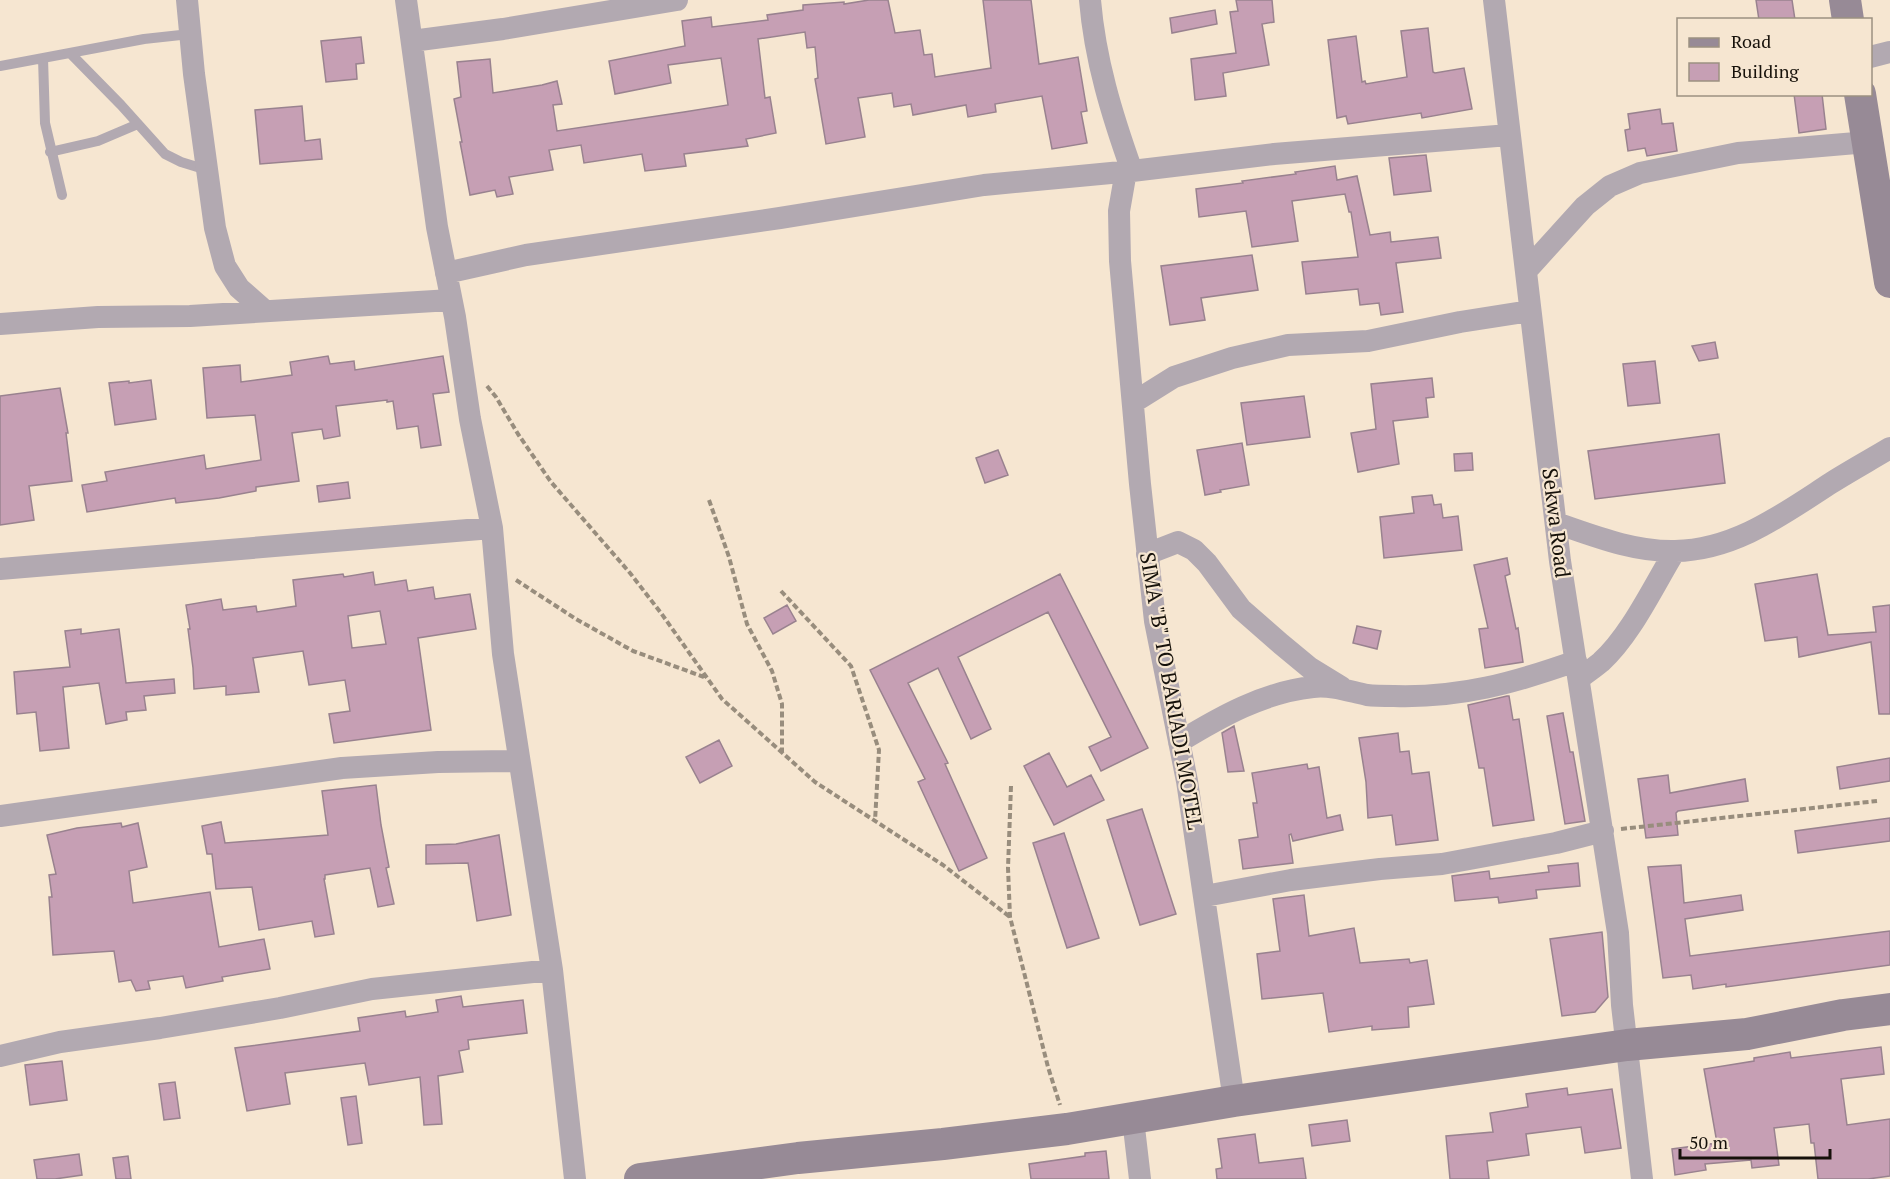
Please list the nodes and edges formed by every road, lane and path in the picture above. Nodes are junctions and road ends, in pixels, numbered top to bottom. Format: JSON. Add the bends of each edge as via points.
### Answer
{"nodes":[{"id":1,"x":187,"y":0,"type":"edge"},
{"id":2,"x":406,"y":0,"type":"edge"},
{"id":3,"x":677,"y":0,"type":"edge"},
{"id":4,"x":1090,"y":0,"type":"edge"},
{"id":5,"x":1494,"y":0,"type":"edge"},
{"id":6,"x":1845,"y":0,"type":"edge"},
{"id":7,"x":633,"y":3,"type":"edge"},
{"id":8,"x":1848,"y":18,"type":"edge"},
{"id":9,"x":190,"y":34,"type":"junction"},
{"id":10,"x":412,"y":41,"type":"junction"},
{"id":11,"x":1890,"y":52,"type":"edge"},
{"id":12,"x":70,"y":53,"type":"junction"},
{"id":13,"x":1872,"y":56,"type":"edge"},
{"id":14,"x":42,"y":58,"type":"junction"},
{"id":15,"x":0,"y":66,"type":"edge"},
{"id":16,"x":1860,"y":96,"type":"edge"},
{"id":17,"x":138,"y":123,"type":"junction"},
{"id":18,"x":1509,"y":135,"type":"junction"},
{"id":19,"x":1868,"y":142,"type":"junction"},
{"id":20,"x":50,"y":152,"type":"junction"},
{"id":21,"x":207,"y":170,"type":"junction"},
{"id":22,"x":1129,"y":171,"type":"junction"},
{"id":23,"x":62,"y":195,"type":"dead end"},
{"id":24,"x":1526,"y":271,"type":"junction"},
{"id":25,"x":446,"y":273,"type":"junction"},
{"id":26,"x":1890,"y":282,"type":"edge"},
{"id":27,"x":451,"y":300,"type":"junction"},
{"id":28,"x":264,"y":310,"type":"junction"},
{"id":29,"x":1530,"y":311,"type":"junction"},
{"id":30,"x":0,"y":324,"type":"edge"},
{"id":31,"x":460,"y":356,"type":"junction"},
{"id":32,"x":1134,"y":402,"type":"junction"},
{"id":33,"x":1890,"y":448,"type":"edge"},
{"id":34,"x":709,"y":500,"type":"dead end"},
{"id":35,"x":1556,"y":523,"type":"junction"},
{"id":36,"x":492,"y":528,"type":"junction"},
{"id":37,"x":1675,"y":551,"type":"junction"},
{"id":38,"x":1147,"y":554,"type":"junction"},
{"id":39,"x":495,"y":568,"type":"junction"},
{"id":40,"x":0,"y":569,"type":"edge"},
{"id":41,"x":781,"y":591,"type":"dead end"},
{"id":42,"x":1577,"y":670,"type":"junction"},
{"id":43,"x":705,"y":677,"type":"junction"},
{"id":44,"x":1342,"y":688,"type":"junction"},
{"id":45,"x":1179,"y":741,"type":"junction"},
{"id":46,"x":782,"y":753,"type":"junction"},
{"id":47,"x":518,"y":761,"type":"junction"},
{"id":48,"x":1011,"y":786,"type":"dead end"},
{"id":49,"x":1877,"y":801,"type":"dead end"},
{"id":50,"x":0,"y":816,"type":"edge"},
{"id":51,"x":874,"y":822,"type":"junction"},
{"id":52,"x":1603,"y":831,"type":"junction"},
{"id":53,"x":1205,"y":896,"type":"junction"},
{"id":54,"x":1010,"y":917,"type":"junction"},
{"id":55,"x":552,"y":970,"type":"junction"},
{"id":56,"x":1890,"y":1009,"type":"edge"},
{"id":57,"x":1626,"y":1045,"type":"junction"},
{"id":58,"x":0,"y":1056,"type":"edge"},
{"id":59,"x":1234,"y":1101,"type":"junction"},
{"id":60,"x":1133,"y":1119,"type":"junction"},
{"id":61,"x":1067,"y":1129,"type":"junction"},
{"id":62,"x":800,"y":1168,"type":"edge"},
{"id":63,"x":575,"y":1179,"type":"edge"},
{"id":64,"x":640,"y":1179,"type":"edge"},
{"id":65,"x":1140,"y":1179,"type":"edge"},
{"id":66,"x":1642,"y":1179,"type":"edge"}],
"edges":[{"from":1,"to":9,"type":"street"},
{"from":2,"to":10,"type":"street"},
{"from":3,"to":7,"type":"street"},
{"from":4,"to":22,"type":"street","via":[[1101,76]]},
{"from":5,"to":18,"type":"street","name":"Sekwa Road"},
{"from":6,"to":8,"type":"street"},
{"from":7,"to":10,"type":"street","via":[[503,29]]},
{"from":9,"to":12,"type":"lane"},
{"from":9,"to":21,"type":"street"},
{"from":10,"to":25,"type":"street"},
{"from":11,"to":13,"type":"street"},
{"from":12,"to":14,"type":"lane"},
{"from":12,"to":17,"type":"lane"},
{"from":14,"to":15,"type":"lane"},
{"from":14,"to":20,"type":"lane"},
{"from":16,"to":19,"type":"street"},
{"from":17,"to":20,"type":"lane","via":[[98,141]]},
{"from":17,"to":21,"type":"lane","via":[[165,154]]},
{"from":18,"to":22,"type":"street","via":[[1274,154]]},
{"from":18,"to":24,"type":"street","name":"Sekwa Road"},
{"from":19,"to":24,"type":"street","via":[[1738,153],[1640,173],[1610,186],[1585,206]]},
{"from":19,"to":26,"type":"street"},
{"from":20,"to":23,"type":"lane"},
{"from":21,"to":28,"type":"street","via":[[225,266],[239,288]]},
{"from":22,"to":25,"type":"street","via":[[984,185],[526,255]]},
{"from":22,"to":32,"type":"street","name":"SIMA \"B\" TO BARIADI MOTEL","via":[[1119,211],[1120,261]]},
{"from":24,"to":29,"type":"street","name":"Sekwa Road"},
{"from":25,"to":27,"type":"street"},
{"from":27,"to":28,"type":"street"},
{"from":27,"to":31,"type":"street"},
{"from":28,"to":30,"type":"street"},
{"from":29,"to":32,"type":"street","via":[[1368,341],[1288,345],[1174,377]]},
{"from":29,"to":35,"type":"street","name":"Sekwa Road"},
{"from":31,"to":36,"type":"street"},
{"from":31,"to":43,"type":"path","via":[[496,397],[551,482],[636,581]]},
{"from":32,"to":38,"type":"street","name":"SIMA \"B\" TO BARIADI MOTEL"},
{"from":33,"to":37,"type":"street","via":[[1748,535],[1714,546]]},
{"from":34,"to":46,"type":"path","via":[[747,624],[772,671],[782,704]]},
{"from":35,"to":37,"type":"street","via":[[1644,549]]},
{"from":35,"to":42,"type":"street","name":"Sekwa Road"},
{"from":36,"to":39,"type":"street"},
{"from":36,"to":40,"type":"street"},
{"from":37,"to":42,"type":"street","via":[[1615,646],[1602,661]]},
{"from":38,"to":44,"type":"street","via":[[1178,542],[1194,550],[1241,609],[1310,668]]},
{"from":38,"to":45,"type":"street","name":"SIMA \"B\" TO BARIADI MOTEL","via":[[1155,621]]},
{"from":39,"to":43,"type":"path","via":[[633,651]]},
{"from":39,"to":47,"type":"street"},
{"from":41,"to":51,"type":"path","via":[[851,666],[879,750]]},
{"from":42,"to":44,"type":"street","via":[[1444,694],[1368,695]]},
{"from":42,"to":52,"type":"street","name":"Sekwa Road"},
{"from":43,"to":46,"type":"path","via":[[722,699]]},
{"from":44,"to":45,"type":"street","via":[[1314,687],[1256,702]]},
{"from":45,"to":53,"type":"street","name":"SIMA \"B\" TO BARIADI MOTEL"},
{"from":46,"to":51,"type":"path","via":[[814,782]]},
{"from":47,"to":50,"type":"street","via":[[342,768]]},
{"from":47,"to":55,"type":"street"},
{"from":48,"to":54,"type":"path"},
{"from":49,"to":52,"type":"path"},
{"from":51,"to":54,"type":"path","via":[[943,865]]},
{"from":52,"to":53,"type":"street","via":[[1442,864],[1313,877]]},
{"from":52,"to":57,"type":"street","name":"Sekwa Road","via":[[1618,933]]},
{"from":53,"to":59,"type":"street","name":"SIMA \"B\" TO BARIADI MOTEL"},
{"from":54,"to":61,"type":"path"},
{"from":55,"to":58,"type":"street","via":[[372,989],[280,1008],[60,1042]]},
{"from":55,"to":63,"type":"street"},
{"from":56,"to":57,"type":"street","via":[[1747,1034]]},
{"from":57,"to":59,"type":"street"},
{"from":57,"to":66,"type":"street","name":"Sekwa Road"},
{"from":59,"to":60,"type":"street"},
{"from":60,"to":61,"type":"street"},
{"from":60,"to":65,"type":"street"},
{"from":61,"to":62,"type":"street","via":[[943,1144]]},
{"from":62,"to":64,"type":"street"}]}
